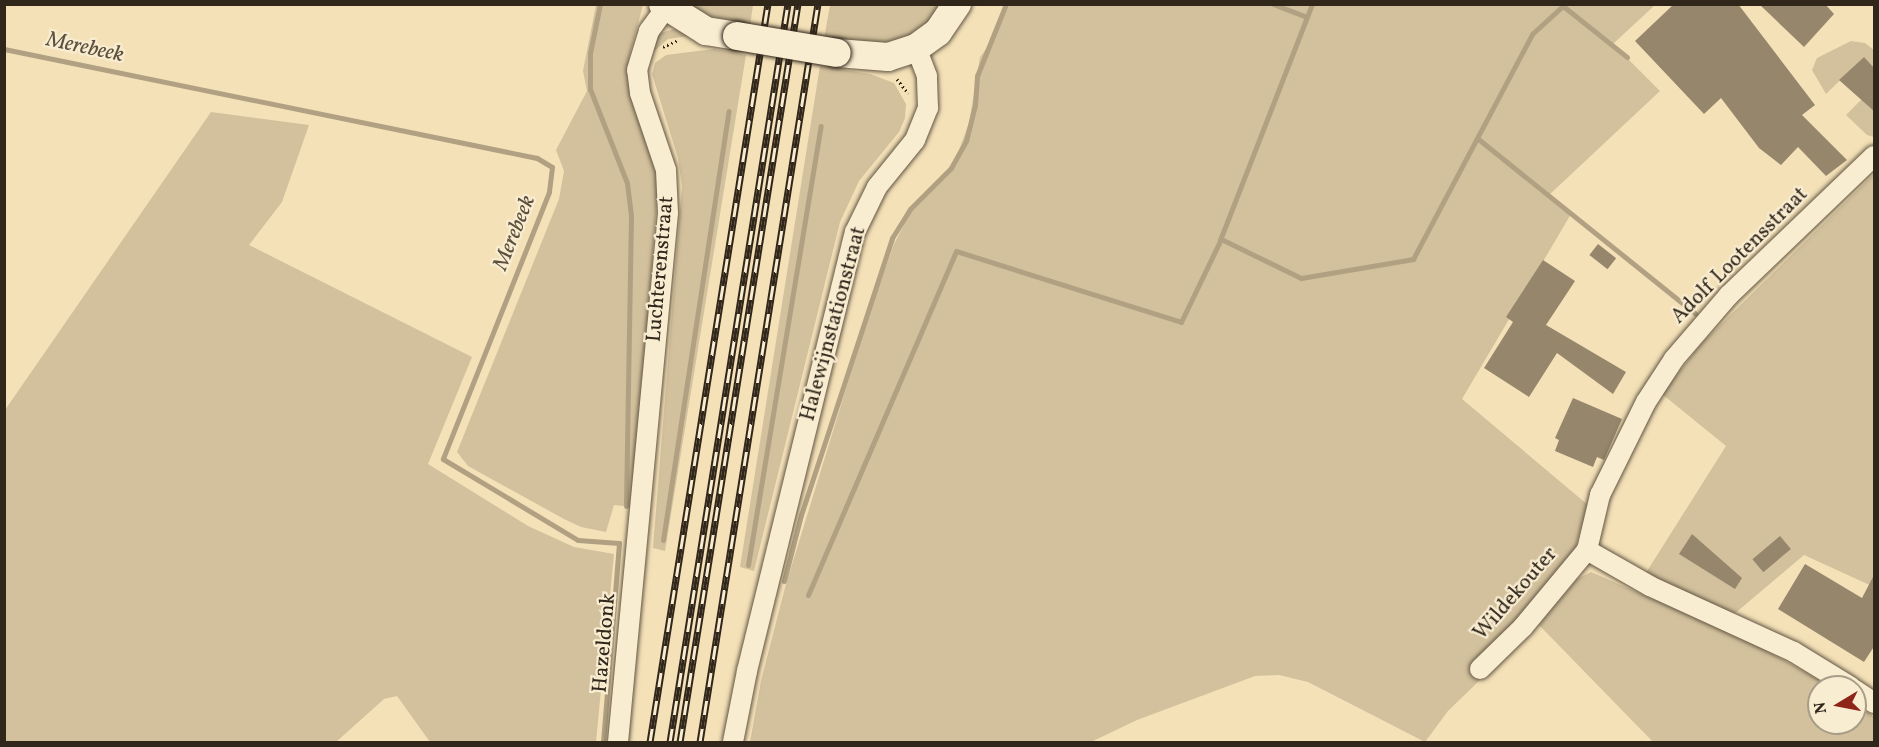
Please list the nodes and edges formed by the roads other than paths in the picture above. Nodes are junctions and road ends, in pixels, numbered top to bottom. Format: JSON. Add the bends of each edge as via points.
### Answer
{"nodes":[{"id":1,"x":957,"y":4,"type":"edge"},
{"id":2,"x":665,"y":6,"type":"edge"},
{"id":3,"x":916,"y":48,"type":"junction"},
{"id":4,"x":1875,"y":156,"type":"edge"},
{"id":5,"x":637,"y":547,"type":"joint"},
{"id":6,"x":1587,"y":550,"type":"junction"},
{"id":7,"x":1480,"y":669,"type":"dead end"},
{"id":8,"x":1831,"y":675,"type":"edge"},
{"id":9,"x":618,"y":742,"type":"edge"},
{"id":10,"x":733,"y":742,"type":"edge"}],
"edges":[{"from":1,"to":3,"type":"street","via":[[938,32]]},
{"from":2,"to":3,"type":"street","bridge":true,"via":[[706,31],[837,53],[888,57]]},
{"from":2,"to":5,"type":"street","name":"Luchterenstraat","via":[[649,31],[637,69],[640,93],[662,152],[669,198]]},
{"from":3,"to":10,"type":"street","name":"Halewijnstationstraat","via":[[927,76],[928,108],[915,140],[877,187],[855,232]]},
{"from":4,"to":6,"type":"street","name":"Adolf Lootensstraat","via":[[1729,295],[1674,358],[1646,402],[1600,495],[1592,515]]},
{"from":5,"to":9,"type":"street","name":"Hazeldonk"},
{"from":6,"to":7,"type":"street","name":"Wildekouter","via":[[1523,627]]},
{"from":6,"to":8,"type":"street","via":[[1650,586],[1794,652]]}]}
